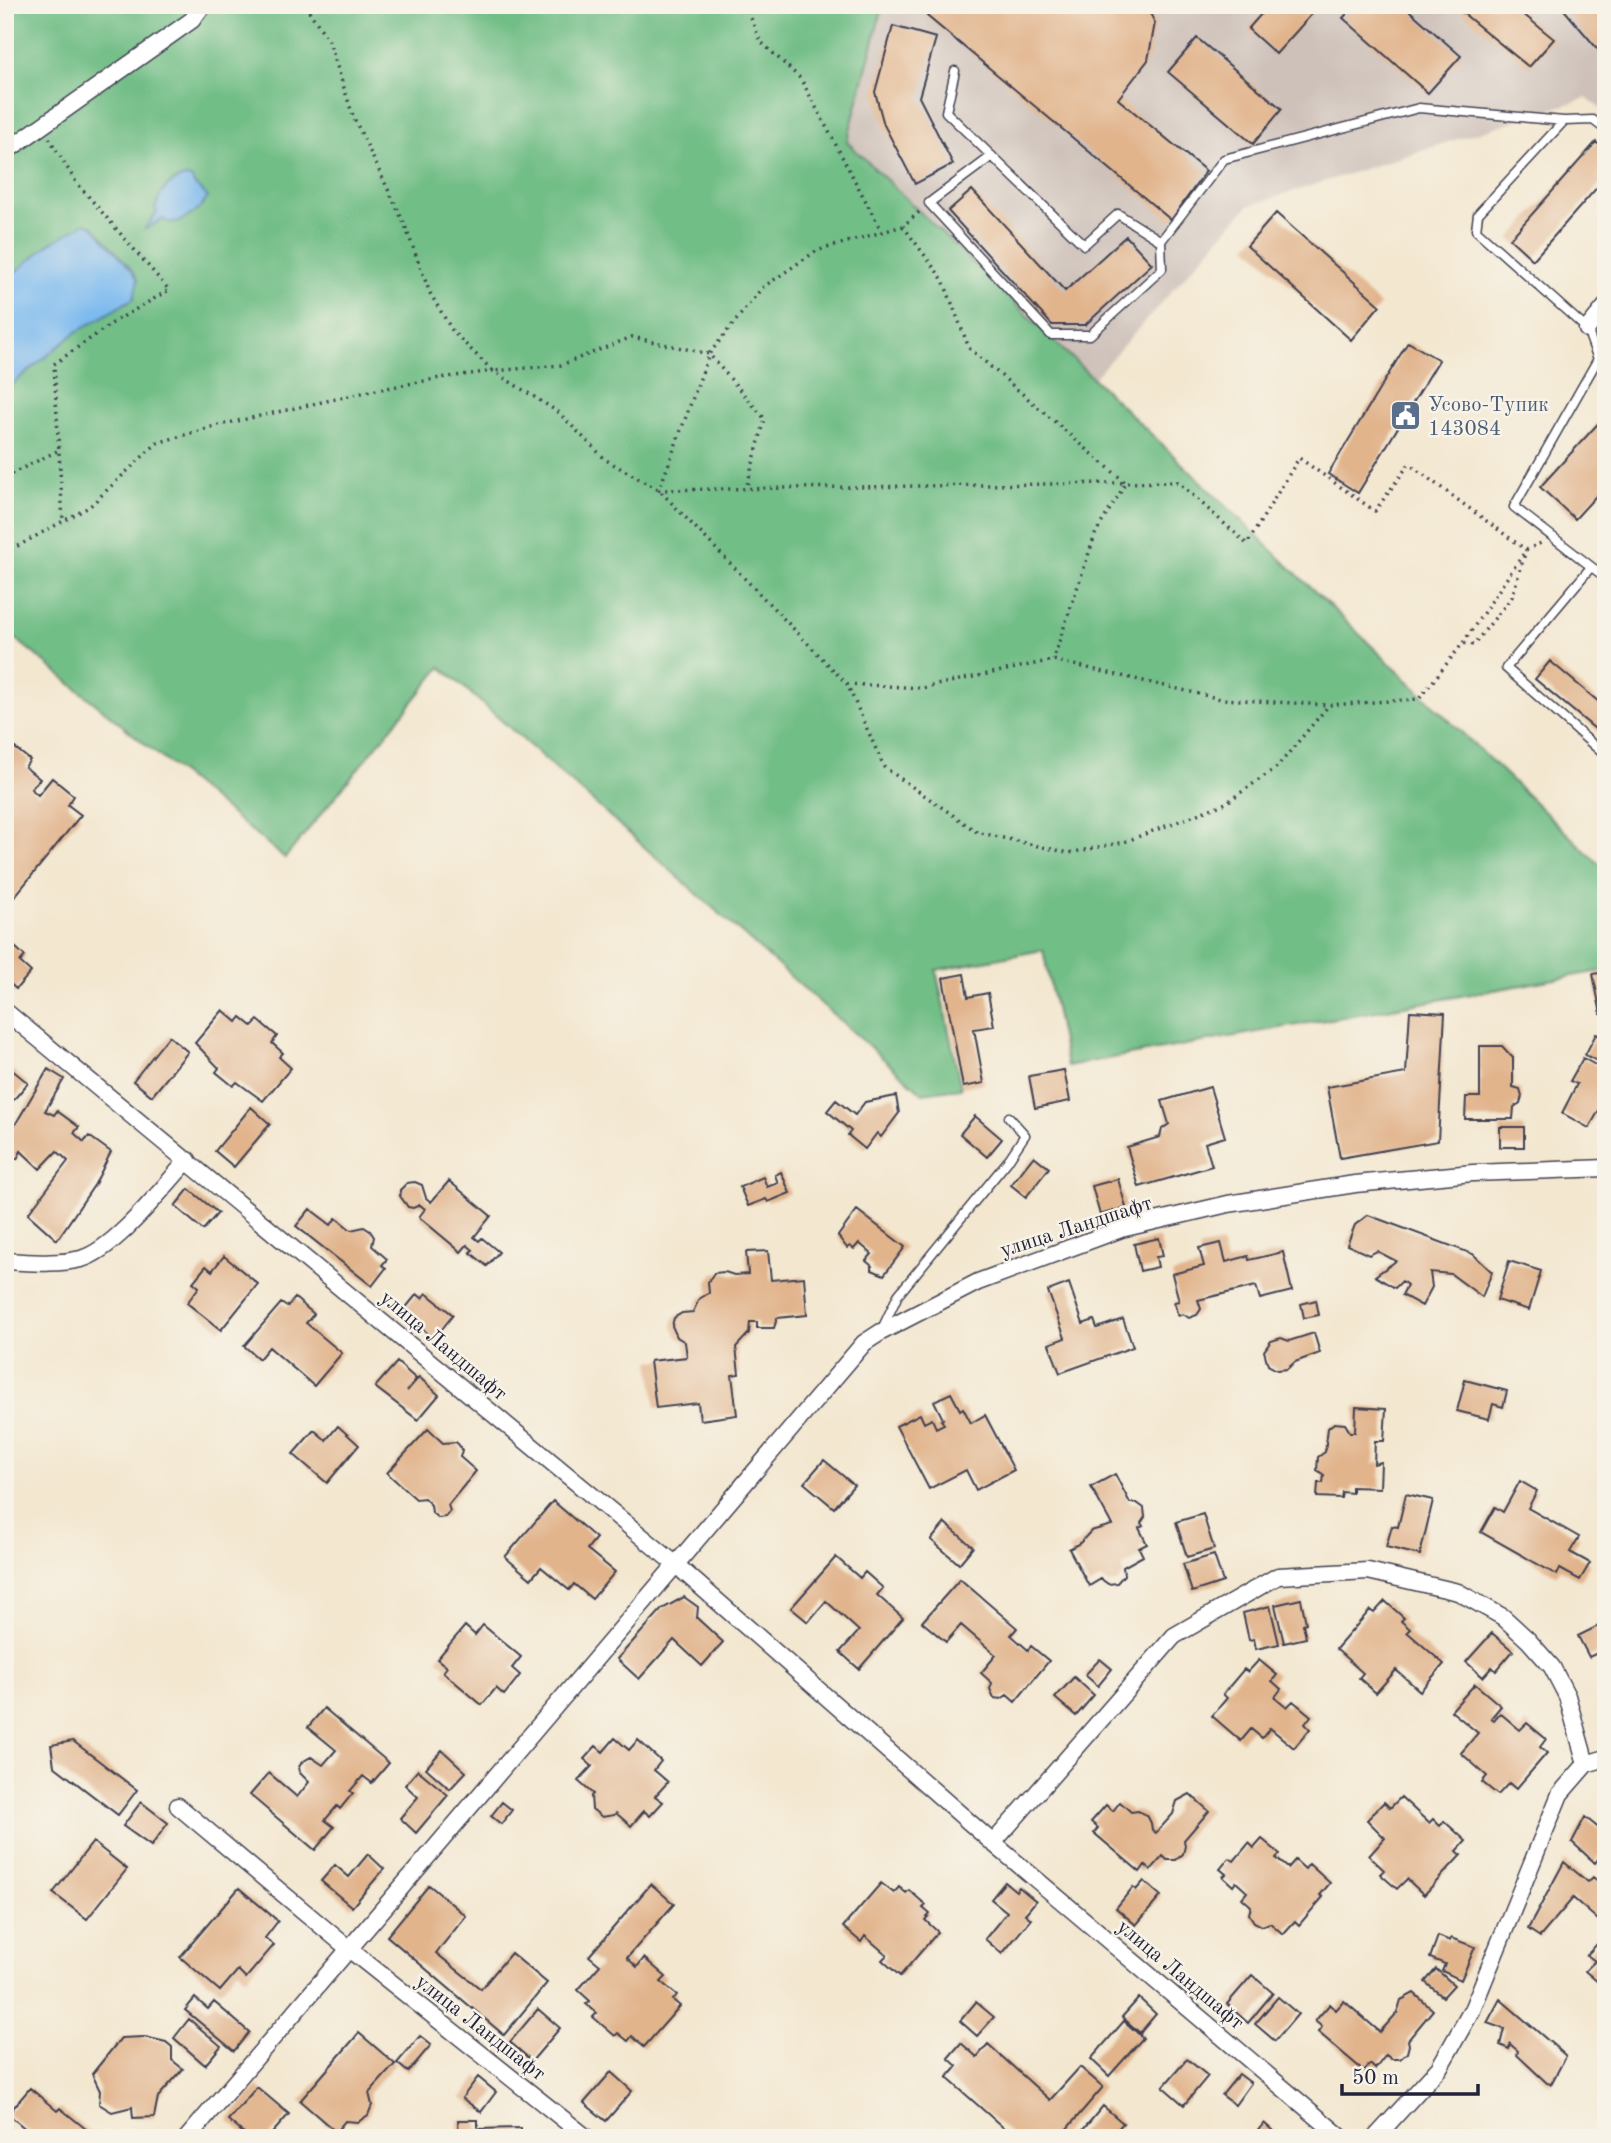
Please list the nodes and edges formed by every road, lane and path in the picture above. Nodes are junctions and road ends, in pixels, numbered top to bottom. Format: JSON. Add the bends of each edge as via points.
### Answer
{"nodes":[{"id":1,"x":203,"y":5,"type":"edge"},
{"id":2,"x":306,"y":5,"type":"edge"},
{"id":3,"x":746,"y":5,"type":"edge"},
{"id":4,"x":956,"y":71,"type":"dead end"},
{"id":5,"x":1564,"y":121,"type":"junction"},
{"id":6,"x":43,"y":127,"type":"junction"},
{"id":7,"x":1606,"y":130,"type":"edge"},
{"id":8,"x":5,"y":152,"type":"edge"},
{"id":9,"x":992,"y":156,"type":"junction"},
{"id":10,"x":929,"y":203,"type":"junction"},
{"id":11,"x":903,"y":226,"type":"junction"},
{"id":12,"x":883,"y":232,"type":"junction"},
{"id":13,"x":1161,"y":241,"type":"junction"},
{"id":14,"x":1606,"y":306,"type":"edge"},
{"id":15,"x":1587,"y":329,"type":"junction"},
{"id":16,"x":709,"y":354,"type":"junction"},
{"id":17,"x":1598,"y":359,"type":"junction"},
{"id":18,"x":1606,"y":366,"type":"edge"},
{"id":19,"x":493,"y":372,"type":"junction"},
{"id":20,"x":59,"y":450,"type":"junction"},
{"id":21,"x":5,"y":477,"type":"edge"},
{"id":22,"x":1126,"y":483,"type":"junction"},
{"id":23,"x":746,"y":489,"type":"junction"},
{"id":24,"x":659,"y":490,"type":"junction"},
{"id":25,"x":63,"y":522,"type":"junction"},
{"id":26,"x":1553,"y":537,"type":"junction"},
{"id":27,"x":1526,"y":550,"type":"junction"},
{"id":28,"x":5,"y":553,"type":"edge"},
{"id":29,"x":1591,"y":567,"type":"junction"},
{"id":30,"x":1606,"y":578,"type":"edge"},
{"id":31,"x":1463,"y":643,"type":"junction"},
{"id":32,"x":1053,"y":660,"type":"junction"},
{"id":33,"x":847,"y":684,"type":"junction"},
{"id":34,"x":1329,"y":705,"type":"junction"},
{"id":35,"x":1606,"y":756,"type":"edge"},
{"id":36,"x":5,"y":1010,"type":"edge"},
{"id":37,"x":1009,"y":1116,"type":"dead end"},
{"id":38,"x":188,"y":1160,"type":"junction"},
{"id":39,"x":1606,"y":1168,"type":"edge"},
{"id":40,"x":5,"y":1261,"type":"edge"},
{"id":41,"x":881,"y":1332,"type":"junction"},
{"id":42,"x":674,"y":1564,"type":"junction"},
{"id":43,"x":1606,"y":1758,"type":"edge"},
{"id":44,"x":1586,"y":1764,"type":"junction"},
{"id":45,"x":178,"y":1806,"type":"dead end"},
{"id":46,"x":993,"y":1843,"type":"junction"},
{"id":47,"x":349,"y":1949,"type":"junction"},
{"id":48,"x":187,"y":2138,"type":"edge"},
{"id":49,"x":587,"y":2138,"type":"edge"},
{"id":50,"x":1342,"y":2138,"type":"edge"},
{"id":51,"x":1375,"y":2138,"type":"edge"}],
"edges":[{"from":1,"to":6,"type":"street","via":[[192,20]]},
{"from":2,"to":19,"type":"path","via":[[329,41],[353,117],[404,223],[430,293],[453,332]]},
{"from":3,"to":12,"type":"path","via":[[760,41],[801,79]]},
{"from":4,"to":9,"type":"lane","via":[[946,112]]},
{"from":5,"to":7,"type":"lane","via":[[1593,120]]},
{"from":5,"to":13,"type":"lane","via":[[1419,108],[1224,159]]},
{"from":5,"to":15,"type":"lane","via":[[1478,214],[1476,230]]},
{"from":6,"to":8,"type":"street"},
{"from":6,"to":20,"type":"path","via":[[76,183],[169,290],[54,364]]},
{"from":9,"to":10,"type":"lane"},
{"from":9,"to":13,"type":"lane","via":[[1084,245],[1118,214]]},
{"from":10,"to":11,"type":"path"},
{"from":10,"to":13,"type":"lane","via":[[1051,335],[1090,335],[1162,269]]},
{"from":11,"to":12,"type":"path"},
{"from":11,"to":22,"type":"path","via":[[943,280],[969,348]]},
{"from":12,"to":16,"type":"path","via":[[816,251],[762,288]]},
{"from":14,"to":15,"type":"street"},
{"from":15,"to":17,"type":"lane"},
{"from":16,"to":19,"type":"path","via":[[632,337],[561,365]]},
{"from":16,"to":23,"type":"path","via":[[765,419]]},
{"from":16,"to":24,"type":"path"},
{"from":17,"to":18,"type":"lane"},
{"from":17,"to":26,"type":"lane","via":[[1514,507]]},
{"from":19,"to":24,"type":"path","via":[[558,412],[606,460]]},
{"from":19,"to":25,"type":"path","via":[[371,391],[157,443],[89,507]]},
{"from":20,"to":21,"type":"path"},
{"from":20,"to":25,"type":"path"},
{"from":22,"to":23,"type":"path"},
{"from":22,"to":27,"type":"path","via":[[1178,482],[1247,544],[1299,458],[1376,511],[1409,464]]},
{"from":22,"to":32,"type":"path","via":[[1096,532]]},
{"from":23,"to":24,"type":"path"},
{"from":24,"to":33,"type":"path"},
{"from":25,"to":28,"type":"path"},
{"from":26,"to":27,"type":"path"},
{"from":26,"to":29,"type":"lane"},
{"from":27,"to":31,"type":"path"},
{"from":27,"to":31,"type":"path","via":[[1512,597],[1473,645]]},
{"from":29,"to":30,"type":"lane"},
{"from":29,"to":35,"type":"lane","via":[[1506,668]]},
{"from":31,"to":34,"type":"path","via":[[1419,699]]},
{"from":32,"to":33,"type":"path","via":[[922,688]]},
{"from":32,"to":34,"type":"path","via":[[1221,699]]},
{"from":33,"to":34,"type":"path","via":[[884,767],[976,832],[1069,853],[1124,842],[1226,803],[1277,767]]},
{"from":36,"to":38,"type":"street","name":"улица Ландшафт"},
{"from":37,"to":41,"type":"lane","via":[[1025,1135],[898,1295]]},
{"from":38,"to":40,"type":"street","via":[[99,1251],[53,1263]]},
{"from":38,"to":42,"type":"street","name":"улица Ландшафт"},
{"from":39,"to":41,"type":"street","name":"улица Ландшафт","via":[[1355,1184],[1228,1204],[1121,1229],[978,1282]]},
{"from":41,"to":42,"type":"street","name":"улица Ландшафт","via":[[864,1343]]},
{"from":42,"to":46,"type":"street","name":"улица Ландшафт"},
{"from":42,"to":47,"type":"street","name":"улица Ландшафт"},
{"from":43,"to":44,"type":"street"},
{"from":44,"to":46,"type":"street","via":[[1567,1696],[1552,1667],[1503,1617],[1458,1592],[1368,1571],[1278,1576],[1174,1636]]},
{"from":44,"to":51,"type":"street","via":[[1560,1794],[1456,2040],[1438,2068]]},
{"from":45,"to":47,"type":"street"},
{"from":46,"to":50,"type":"street","name":"улица Ландшафт"},
{"from":47,"to":48,"type":"street","name":"улица Ландшафт"},
{"from":47,"to":49,"type":"street","name":"улица Ландшафт"}]}
